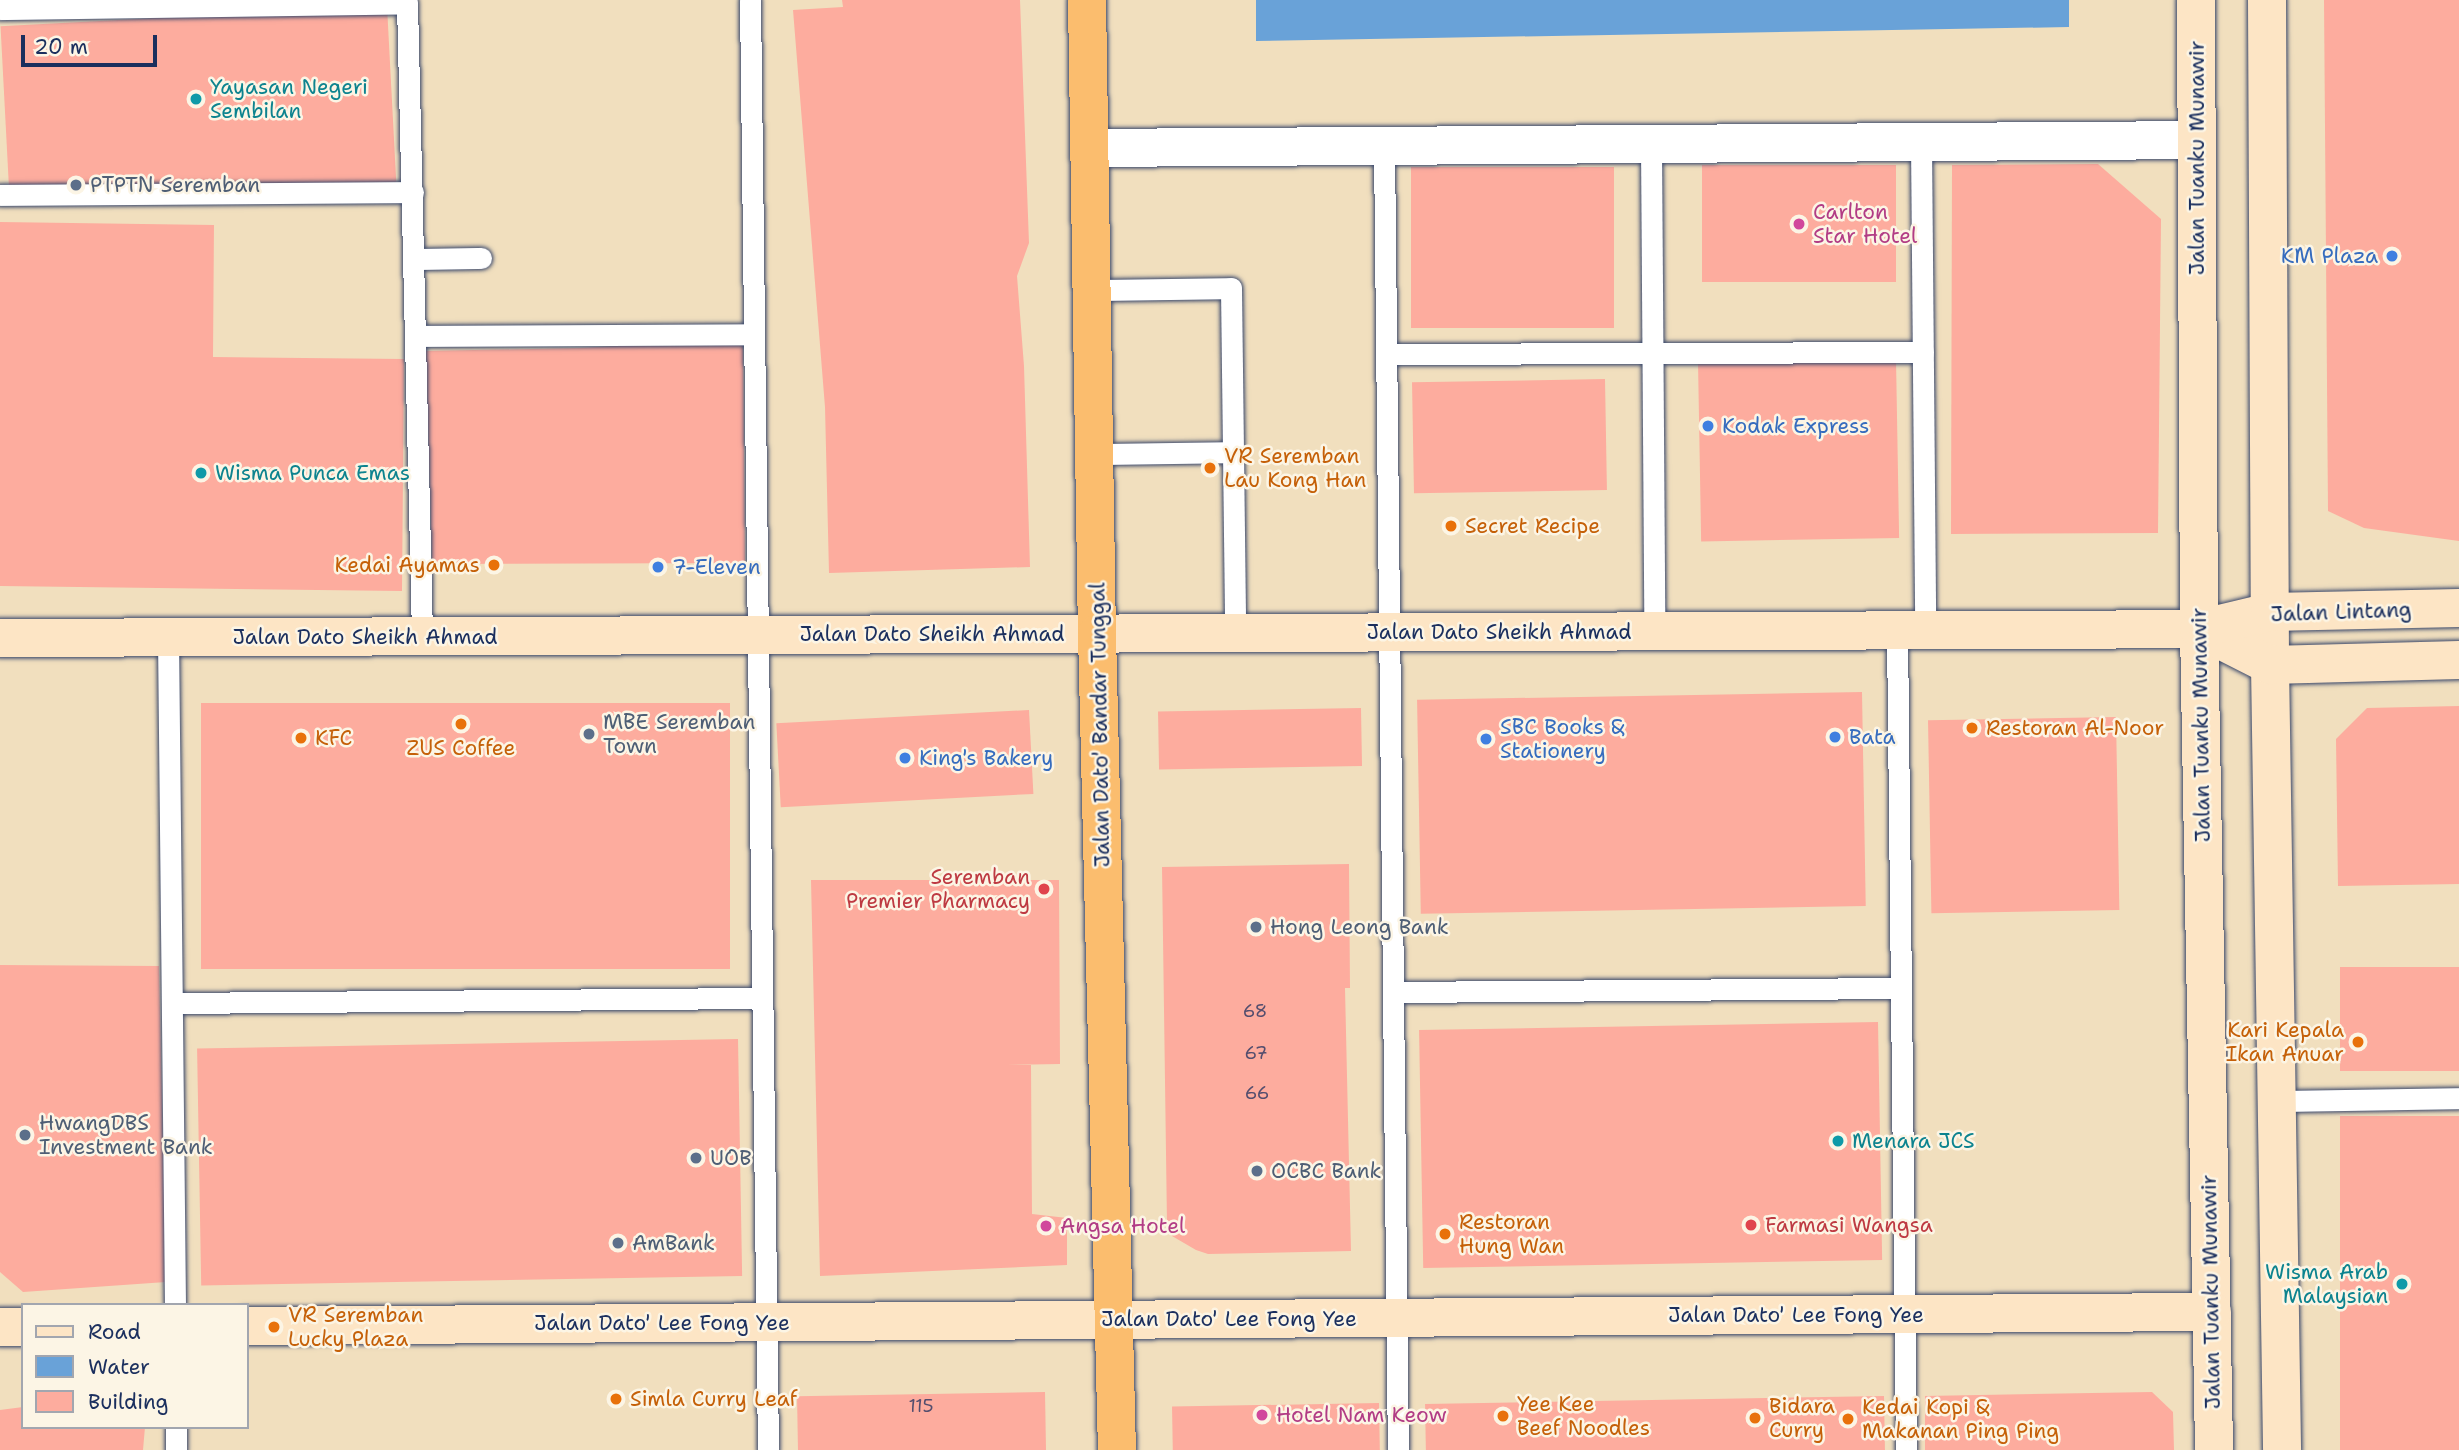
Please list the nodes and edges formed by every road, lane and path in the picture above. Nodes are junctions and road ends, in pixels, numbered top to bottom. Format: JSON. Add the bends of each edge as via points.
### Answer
{"nodes":[{"id":1,"x":750,"y":0,"type":"edge"},
{"id":2,"x":1087,"y":0,"type":"edge"},
{"id":3,"x":2196,"y":0,"type":"edge"},
{"id":4,"x":2267,"y":0,"type":"edge"},
{"id":5,"x":0,"y":9,"type":"edge"},
{"id":6,"x":2197,"y":140,"type":"junction"},
{"id":7,"x":1922,"y":142,"type":"junction"},
{"id":8,"x":1651,"y":144,"type":"junction"},
{"id":9,"x":1384,"y":145,"type":"junction"},
{"id":10,"x":1089,"y":148,"type":"junction"},
{"id":11,"x":413,"y":192,"type":"junction"},
{"id":12,"x":0,"y":195,"type":"edge"},
{"id":13,"x":481,"y":258,"type":"dead end"},
{"id":14,"x":414,"y":259,"type":"junction"},
{"id":15,"x":1092,"y":290,"type":"junction"},
{"id":16,"x":754,"y":334,"type":"junction"},
{"id":17,"x":416,"y":336,"type":"junction"},
{"id":18,"x":1923,"y":352,"type":"junction"},
{"id":19,"x":1652,"y":353,"type":"junction"},
{"id":20,"x":1386,"y":354,"type":"junction"},
{"id":21,"x":1234,"y":452,"type":"junction"},
{"id":22,"x":1095,"y":454,"type":"junction"},
{"id":23,"x":2459,"y":608,"type":"edge"},
{"id":24,"x":2270,"y":612,"type":"junction"},
{"id":25,"x":2199,"y":629,"type":"junction"},
{"id":26,"x":1911,"y":630,"type":"junction"},
{"id":27,"x":1389,"y":632,"type":"junction"},
{"id":28,"x":1654,"y":632,"type":"junction"},
{"id":29,"x":1235,"y":633,"type":"junction"},
{"id":30,"x":1097,"y":634,"type":"junction"},
{"id":31,"x":756,"y":635,"type":"junction"},
{"id":32,"x":422,"y":636,"type":"junction"},
{"id":33,"x":0,"y":638,"type":"edge"},
{"id":34,"x":168,"y":638,"type":"junction"},
{"id":35,"x":2459,"y":660,"type":"edge"},
{"id":36,"x":2270,"y":665,"type":"junction"},
{"id":37,"x":1900,"y":988,"type":"junction"},
{"id":38,"x":1393,"y":992,"type":"junction"},
{"id":39,"x":761,"y":998,"type":"junction"},
{"id":40,"x":172,"y":1003,"type":"junction"},
{"id":41,"x":2459,"y":1098,"type":"edge"},
{"id":42,"x":2277,"y":1101,"type":"junction"},
{"id":43,"x":175,"y":1303,"type":"edge"},
{"id":44,"x":2212,"y":1312,"type":"junction"},
{"id":45,"x":1904,"y":1315,"type":"junction"},
{"id":46,"x":1396,"y":1318,"type":"junction"},
{"id":47,"x":1114,"y":1320,"type":"junction"},
{"id":48,"x":766,"y":1322,"type":"junction"},
{"id":49,"x":248,"y":1326,"type":"edge"},
{"id":50,"x":21,"y":1327,"type":"edge"},
{"id":51,"x":0,"y":1328,"type":"edge"},
{"id":52,"x":176,"y":1429,"type":"edge"},
{"id":53,"x":176,"y":1450,"type":"edge"},
{"id":54,"x":768,"y":1450,"type":"edge"},
{"id":55,"x":1117,"y":1450,"type":"edge"},
{"id":56,"x":1398,"y":1450,"type":"edge"},
{"id":57,"x":1906,"y":1450,"type":"edge"},
{"id":58,"x":2214,"y":1450,"type":"edge"},
{"id":59,"x":2282,"y":1450,"type":"edge"}],
"edges":[{"from":1,"to":16,"type":"lane"},
{"from":2,"to":10,"type":"highway","name":"Jalan Dato' Bandar Tunggal"},
{"from":3,"to":6,"type":"main road","name":"Jalan Tuanku Munawir"},
{"from":4,"to":24,"type":"main road"},
{"from":5,"to":11,"type":"lane","via":[[407,3]]},
{"from":6,"to":7,"type":"street"},
{"from":6,"to":25,"type":"main road","name":"Jalan Tuanku Munawir"},
{"from":7,"to":8,"type":"street"},
{"from":7,"to":18,"type":"lane"},
{"from":8,"to":9,"type":"street"},
{"from":8,"to":19,"type":"lane"},
{"from":9,"to":10,"type":"street"},
{"from":9,"to":20,"type":"lane"},
{"from":10,"to":15,"type":"highway","name":"Jalan Dato' Bandar Tunggal"},
{"from":11,"to":12,"type":"lane"},
{"from":11,"to":14,"type":"lane"},
{"from":13,"to":14,"type":"lane"},
{"from":14,"to":17,"type":"lane"},
{"from":15,"to":21,"type":"lane","via":[[1231,288]]},
{"from":15,"to":22,"type":"highway","name":"Jalan Dato' Bandar Tunggal"},
{"from":16,"to":17,"type":"lane"},
{"from":16,"to":31,"type":"lane"},
{"from":17,"to":32,"type":"lane"},
{"from":18,"to":19,"type":"lane"},
{"from":18,"to":26,"type":"lane"},
{"from":19,"to":20,"type":"lane"},
{"from":19,"to":28,"type":"lane"},
{"from":20,"to":27,"type":"lane"},
{"from":21,"to":22,"type":"lane"},
{"from":21,"to":29,"type":"lane"},
{"from":22,"to":30,"type":"highway","name":"Jalan Dato' Bandar Tunggal"},
{"from":23,"to":24,"type":"main road","name":"Jalan Lintang"},
{"from":24,"to":25,"type":"main road","name":"Jalan Lintang"},
{"from":24,"to":36,"type":"main road"},
{"from":25,"to":26,"type":"main road","name":"Jalan Dato Sheikh Ahmad"},
{"from":25,"to":36,"type":"main road"},
{"from":25,"to":44,"type":"main road","name":"Jalan Tuanku Munawir"},
{"from":26,"to":28,"type":"main road","name":"Jalan Dato Sheikh Ahmad"},
{"from":26,"to":37,"type":"lane"},
{"from":27,"to":28,"type":"main road","name":"Jalan Dato Sheikh Ahmad"},
{"from":27,"to":29,"type":"main road","name":"Jalan Dato Sheikh Ahmad"},
{"from":27,"to":38,"type":"lane"},
{"from":29,"to":30,"type":"main road","name":"Jalan Dato Sheikh Ahmad"},
{"from":30,"to":31,"type":"main road","name":"Jalan Dato Sheikh Ahmad"},
{"from":30,"to":47,"type":"highway","name":"Jalan Dato' Bandar Tunggal"},
{"from":31,"to":32,"type":"main road","name":"Jalan Dato Sheikh Ahmad"},
{"from":31,"to":39,"type":"lane"},
{"from":32,"to":34,"type":"main road","name":"Jalan Dato Sheikh Ahmad"},
{"from":33,"to":34,"type":"main road","name":"Jalan Dato Sheikh Ahmad"},
{"from":34,"to":40,"type":"lane"},
{"from":35,"to":36,"type":"main road"},
{"from":36,"to":42,"type":"main road"},
{"from":37,"to":38,"type":"lane"},
{"from":37,"to":45,"type":"lane"},
{"from":38,"to":46,"type":"lane"},
{"from":39,"to":40,"type":"lane"},
{"from":39,"to":48,"type":"lane"},
{"from":40,"to":43,"type":"lane"},
{"from":41,"to":42,"type":"lane"},
{"from":42,"to":59,"type":"main road"},
{"from":44,"to":45,"type":"main road","name":"Jalan Dato' Lee Fong Yee"},
{"from":44,"to":58,"type":"main road","name":"Jalan Tuanku Munawir"},
{"from":45,"to":46,"type":"main road","name":"Jalan Dato' Lee Fong Yee"},
{"from":45,"to":57,"type":"lane"},
{"from":46,"to":47,"type":"main road","name":"Jalan Dato' Lee Fong Yee"},
{"from":46,"to":56,"type":"lane"},
{"from":47,"to":48,"type":"main road","name":"Jalan Dato' Lee Fong Yee"},
{"from":47,"to":55,"type":"highway","name":"Jalan Dato' Bandar Tunggal"},
{"from":48,"to":49,"type":"main road","name":"Jalan Dato' Lee Fong Yee"},
{"from":48,"to":54,"type":"lane"},
{"from":50,"to":51,"type":"main road"},
{"from":52,"to":53,"type":"lane"}]}
